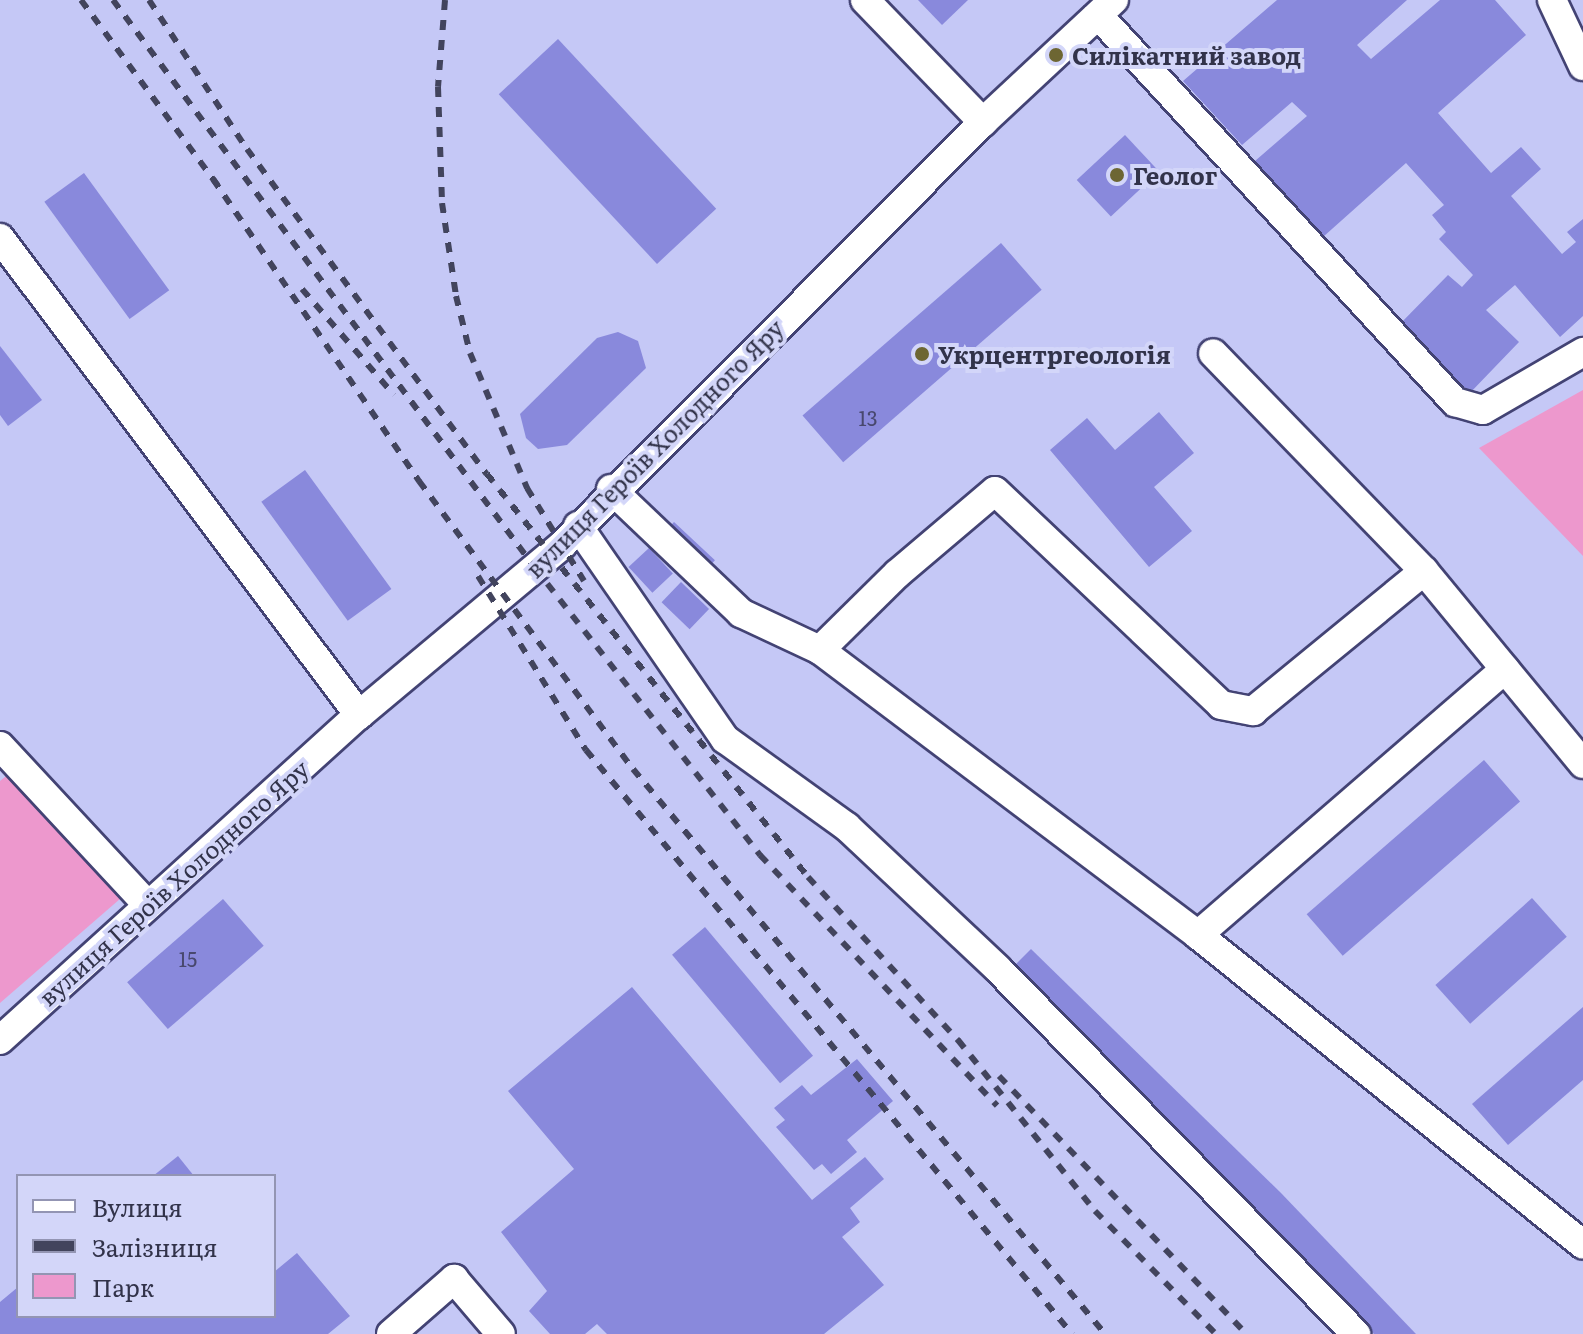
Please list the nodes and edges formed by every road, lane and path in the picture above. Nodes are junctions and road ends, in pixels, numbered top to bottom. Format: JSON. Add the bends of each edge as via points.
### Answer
{"nodes":[{"id":1,"x":865,"y":0,"type":"edge"},
{"id":2,"x":1552,"y":0,"type":"edge"},
{"id":3,"x":1106,"y":8,"type":"edge"},
{"id":4,"x":1583,"y":66,"type":"edge"},
{"id":5,"x":983,"y":122,"type":"junction"},
{"id":6,"x":0,"y":238,"type":"edge"},
{"id":7,"x":1583,"y":352,"type":"edge"},
{"id":8,"x":1213,"y":353,"type":"dead end"},
{"id":9,"x":611,"y":489,"type":"junction"},
{"id":10,"x":578,"y":526,"type":"junction"},
{"id":11,"x":1424,"y":571,"type":"junction"},
{"id":12,"x":820,"y":650,"type":"junction"},
{"id":13,"x":1505,"y":669,"type":"junction"},
{"id":14,"x":359,"y":715,"type":"junction"},
{"id":15,"x":0,"y":746,"type":"edge"},
{"id":16,"x":1583,"y":764,"type":"edge"},
{"id":17,"x":146,"y":903,"type":"junction"},
{"id":18,"x":1198,"y":935,"type":"junction"},
{"id":19,"x":0,"y":1040,"type":"edge"},
{"id":20,"x":1583,"y":1245,"type":"edge"},
{"id":21,"x":391,"y":1334,"type":"edge"},
{"id":22,"x":501,"y":1334,"type":"edge"},
{"id":23,"x":1356,"y":1334,"type":"edge"}],
"edges":[{"from":1,"to":5,"type":"street"},
{"from":2,"to":4,"type":"street"},
{"from":3,"to":5,"type":"street","name":"вулиця Героїв Холодного Яру"},
{"from":3,"to":7,"type":"street","via":[[1455,402],[1483,410]]},
{"from":5,"to":9,"type":"street","name":"вулиця Героїв Холодного Яру"},
{"from":6,"to":14,"type":"street"},
{"from":8,"to":11,"type":"street"},
{"from":9,"to":10,"type":"street","name":"вулиця Героїв Холодного Яру"},
{"from":9,"to":12,"type":"street","via":[[741,613]]},
{"from":10,"to":14,"type":"street","name":"вулиця Героїв Холодного Яру","via":[[543,562]]},
{"from":10,"to":23,"type":"street","via":[[725,739],[847,827],[974,946]]},
{"from":11,"to":12,"type":"street","via":[[1253,711],[1221,705],[995,491],[897,574]]},
{"from":11,"to":13,"type":"street"},
{"from":12,"to":18,"type":"street"},
{"from":13,"to":16,"type":"street"},
{"from":13,"to":18,"type":"street"},
{"from":14,"to":17,"type":"street","name":"вулиця Героїв Холодного Яру"},
{"from":15,"to":17,"type":"street"},
{"from":17,"to":19,"type":"street","name":"вулиця Героїв Холодного Яру"},
{"from":18,"to":20,"type":"street"},
{"from":21,"to":22,"type":"street","via":[[454,1279]]}]}
